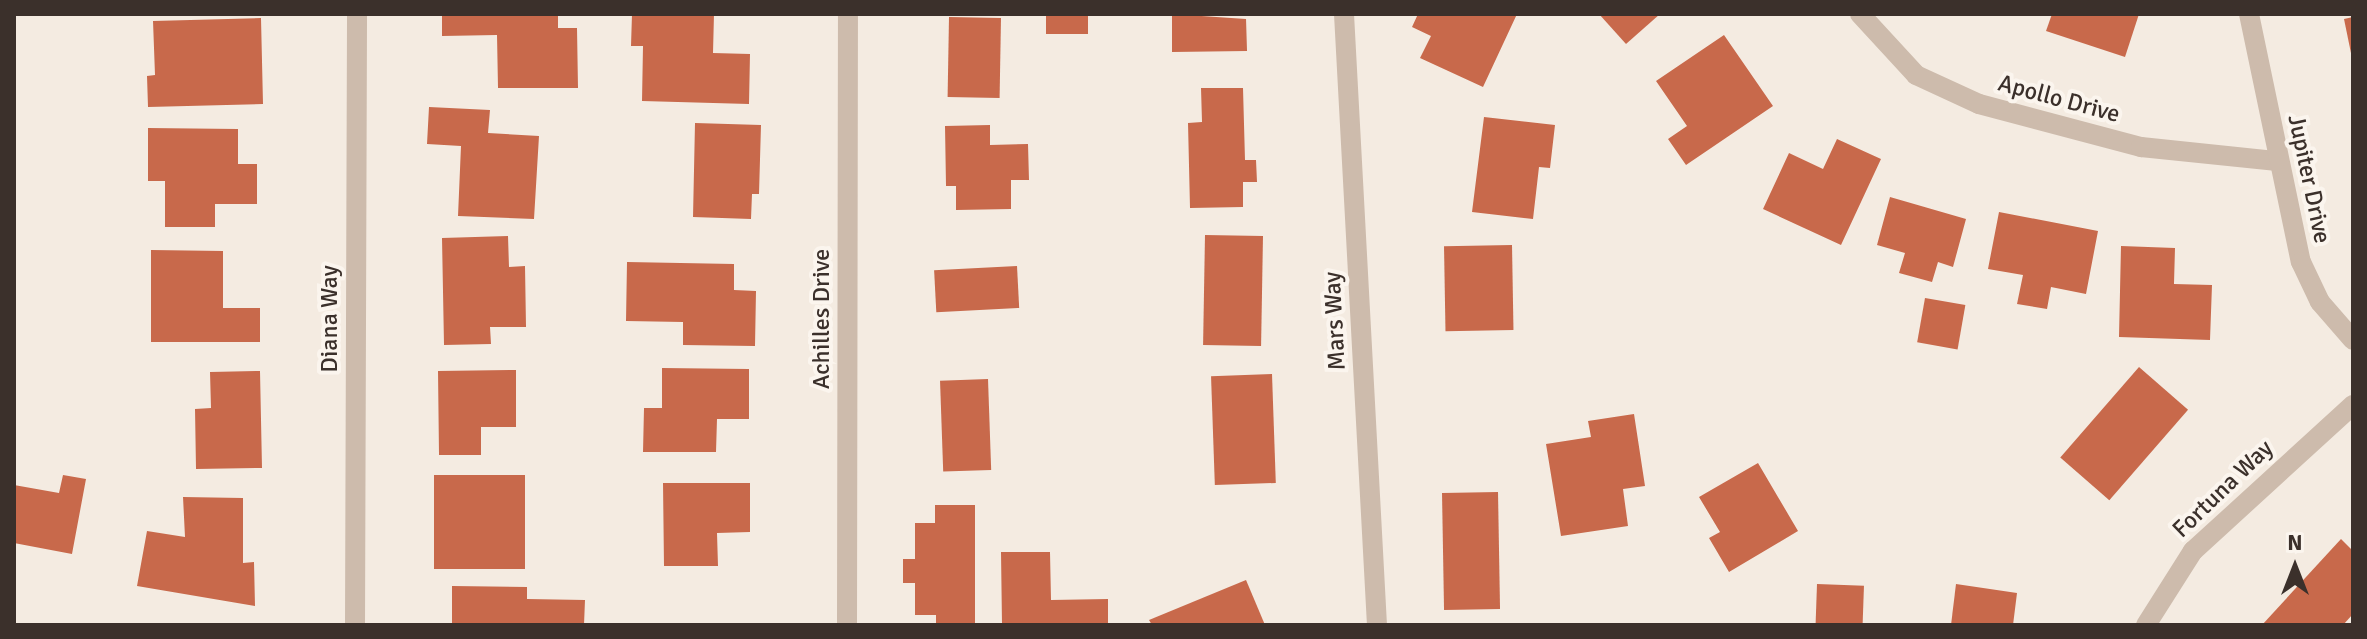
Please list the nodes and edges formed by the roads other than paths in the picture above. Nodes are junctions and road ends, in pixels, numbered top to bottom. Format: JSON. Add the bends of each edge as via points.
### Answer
{"nodes":[{"id":1,"x":357,"y":14,"type":"edge"},
{"id":2,"x":848,"y":14,"type":"edge"},
{"id":3,"x":1344,"y":14,"type":"edge"},
{"id":4,"x":1860,"y":14,"type":"edge"},
{"id":5,"x":2249,"y":14,"type":"edge"},
{"id":6,"x":2277,"y":161,"type":"junction"},
{"id":7,"x":2353,"y":340,"type":"edge"},
{"id":8,"x":2353,"y":405,"type":"edge"},
{"id":9,"x":355,"y":625,"type":"edge"},
{"id":10,"x":847,"y":625,"type":"edge"},
{"id":11,"x":1377,"y":625,"type":"edge"},
{"id":12,"x":2146,"y":625,"type":"edge"}],
"edges":[{"from":1,"to":9,"type":"street","name":"Diana Way"},
{"from":2,"to":10,"type":"street","name":"Achilles Drive"},
{"from":3,"to":11,"type":"street","name":"Mars Way"},
{"from":4,"to":6,"type":"street","name":"Apollo Drive","via":[[1916,75],[1979,104],[2141,147]]},
{"from":5,"to":6,"type":"street","name":"Jupiter Drive"},
{"from":6,"to":7,"type":"street","name":"Jupiter Drive","via":[[2301,262],[2320,302]]},
{"from":8,"to":12,"type":"street","name":"Fortuna Way","via":[[2193,551]]}]}
